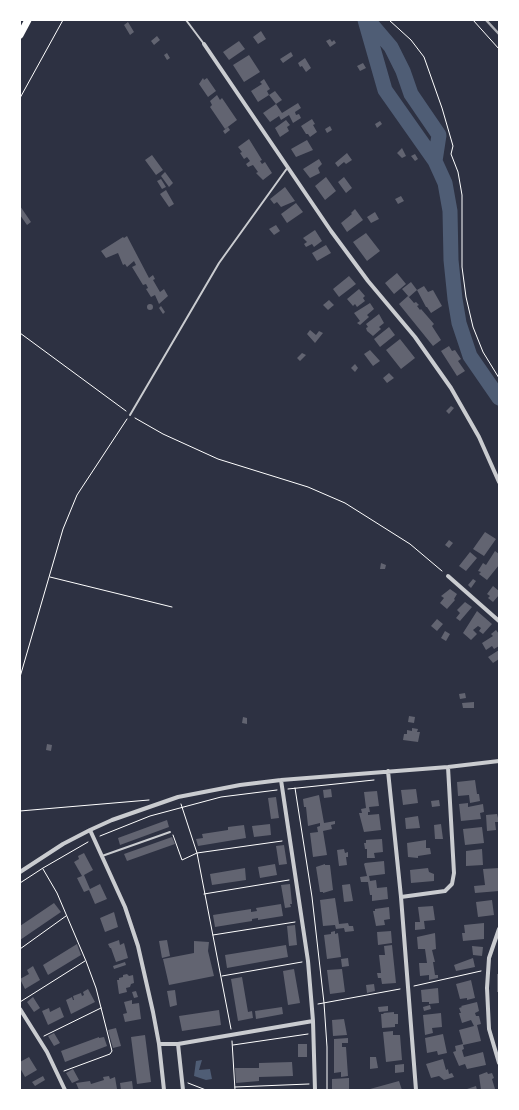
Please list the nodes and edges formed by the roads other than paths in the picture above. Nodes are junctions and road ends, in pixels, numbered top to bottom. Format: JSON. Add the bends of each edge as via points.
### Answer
{"nodes":[{"id":1,"x":28,"y":20,"type":"edge"},
{"id":2,"x":186,"y":20,"type":"edge"},
{"id":3,"x":20,"y":35,"type":"edge"},
{"id":4,"x":204,"y":44,"type":"joint"},
{"id":5,"x":288,"y":167,"type":"junction"},
{"id":6,"x":130,"y":414,"type":"road end"},
{"id":7,"x":499,"y":482,"type":"edge"},
{"id":8,"x":448,"y":576,"type":"road end"},
{"id":9,"x":499,"y":621,"type":"edge"},
{"id":10,"x":499,"y":761,"type":"edge"},
{"id":11,"x":448,"y":767,"type":"junction"},
{"id":12,"x":388,"y":771,"type":"junction"},
{"id":13,"x":281,"y":780,"type":"junction"},
{"id":14,"x":90,"y":830,"type":"junction"},
{"id":15,"x":170,"y":832,"type":"road end"},
{"id":16,"x":102,"y":856,"type":"junction"},
{"id":17,"x":20,"y":872,"type":"edge"},
{"id":18,"x":401,"y":897,"type":"junction"},
{"id":19,"x":499,"y":929,"type":"edge"},
{"id":20,"x":20,"y":1009,"type":"edge"},
{"id":21,"x":313,"y":1021,"type":"junction"},
{"id":22,"x":159,"y":1044,"type":"junction"},
{"id":23,"x":178,"y":1044,"type":"junction"},
{"id":24,"x":499,"y":1063,"type":"edge"},
{"id":25,"x":65,"y":1090,"type":"edge"},
{"id":26,"x":164,"y":1090,"type":"edge"},
{"id":27,"x":183,"y":1090,"type":"edge"},
{"id":28,"x":315,"y":1090,"type":"edge"},
{"id":29,"x":416,"y":1090,"type":"edge"}],
"edges":[{"from":1,"to":3,"type":"highway"},
{"from":2,"to":4,"type":"lane"},
{"from":4,"to":5,"type":"street"},
{"from":5,"to":6,"type":"lane","via":[[219,263]]},
{"from":5,"to":7,"type":"street","via":[[331,230],[451,388],[479,436]]},
{"from":8,"to":9,"type":"street"},
{"from":10,"to":11,"type":"street"},
{"from":11,"to":12,"type":"street"},
{"from":11,"to":18,"type":"street","via":[[452,884],[445,891]]},
{"from":12,"to":13,"type":"street"},
{"from":12,"to":18,"type":"street"},
{"from":13,"to":14,"type":"street","via":[[178,797]]},
{"from":13,"to":21,"type":"street","via":[[303,920]]},
{"from":14,"to":16,"type":"street"},
{"from":14,"to":17,"type":"street"},
{"from":15,"to":16,"type":"lane"},
{"from":16,"to":22,"type":"street","via":[[138,946]]},
{"from":18,"to":29,"type":"street"},
{"from":19,"to":24,"type":"street","via":[[489,958],[487,988],[489,1029]]},
{"from":20,"to":25,"type":"street","via":[[39,1038]]},
{"from":21,"to":23,"type":"street"},
{"from":21,"to":28,"type":"street"},
{"from":22,"to":23,"type":"street"},
{"from":22,"to":26,"type":"street"},
{"from":23,"to":27,"type":"street"}]}
